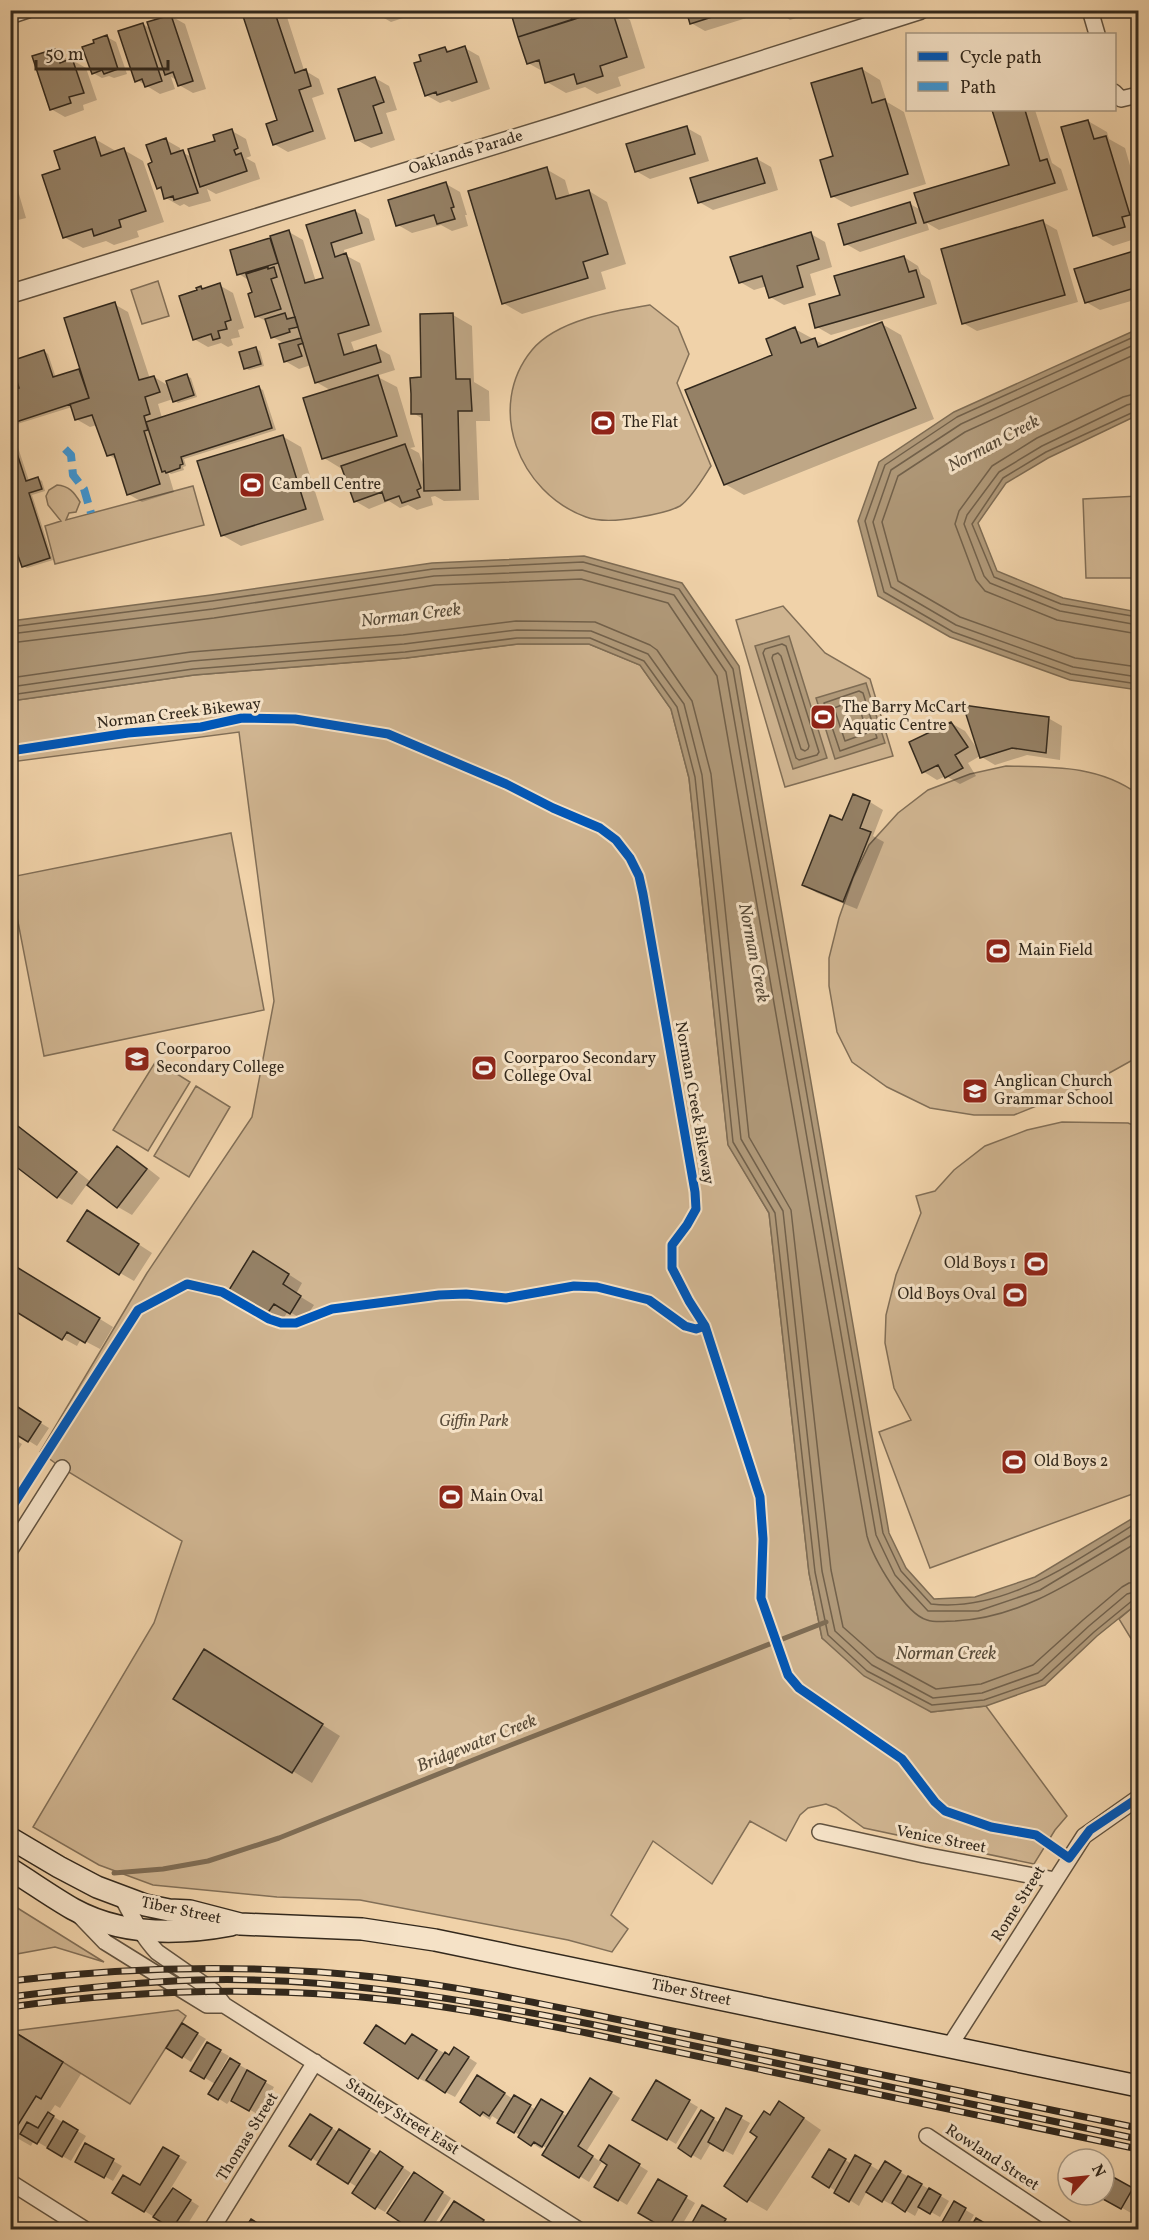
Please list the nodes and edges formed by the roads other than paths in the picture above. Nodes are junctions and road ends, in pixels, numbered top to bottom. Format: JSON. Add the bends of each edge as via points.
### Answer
{"nodes":[{"id":1,"x":28,"y":10,"type":"edge"},
{"id":2,"x":920,"y":10,"type":"edge"},
{"id":3,"x":1090,"y":10,"type":"edge"},
{"id":4,"x":10,"y":16,"type":"edge"},
{"id":5,"x":1097,"y":33,"type":"edge"},
{"id":6,"x":1116,"y":94,"type":"edge"},
{"id":7,"x":1138,"y":95,"type":"edge"},
{"id":8,"x":10,"y":294,"type":"edge"},
{"id":9,"x":62,"y":1468,"type":"dead end"},
{"id":10,"x":10,"y":1550,"type":"edge"},
{"id":11,"x":1138,"y":1798,"type":"edge"},
{"id":12,"x":820,"y":1832,"type":"dead end"},
{"id":13,"x":10,"y":1838,"type":"edge"},
{"id":14,"x":10,"y":1869,"type":"edge"},
{"id":15,"x":1055,"y":1880,"type":"junction"},
{"id":16,"x":122,"y":1896,"type":"junction"},
{"id":17,"x":74,"y":1909,"type":"junction"},
{"id":18,"x":240,"y":1924,"type":"junction"},
{"id":19,"x":139,"y":1930,"type":"junction"},
{"id":20,"x":224,"y":2005,"type":"junction"},
{"id":21,"x":949,"y":2047,"type":"junction"},
{"id":22,"x":315,"y":2062,"type":"junction"},
{"id":23,"x":1138,"y":2086,"type":"edge"},
{"id":24,"x":927,"y":2136,"type":"dead end"},
{"id":25,"x":10,"y":2182,"type":"edge"},
{"id":26,"x":86,"y":2229,"type":"edge"},
{"id":27,"x":211,"y":2229,"type":"edge"},
{"id":28,"x":579,"y":2229,"type":"edge"},
{"id":29,"x":1068,"y":2229,"type":"edge"}],
"edges":[{"from":1,"to":4,"type":"street"},
{"from":2,"to":8,"type":"street","name":"Oaklands Parade"},
{"from":3,"to":5,"type":"street"},
{"from":6,"to":7,"type":"street","via":[[1121,99]]},
{"from":9,"to":10,"type":"street"},
{"from":11,"to":15,"type":"street","name":"Rome Street","via":[[1084,1836]]},
{"from":12,"to":15,"type":"street","name":"Venice Street"},
{"from":13,"to":16,"type":"main road","via":[[96,1887]]},
{"from":14,"to":17,"type":"main road","name":"Stanley Street East"},
{"from":15,"to":21,"type":"street","name":"Rome Street"},
{"from":16,"to":18,"type":"main road","name":"Tiber Street","via":[[145,1905]]},
{"from":16,"to":19,"type":"street","name":"Stanley Street East"},
{"from":17,"to":19,"type":"main road","name":"Tiber Street","via":[[116,1926]]},
{"from":17,"to":20,"type":"street","name":"Stanley Street East","via":[[105,1942],[207,2004]]},
{"from":18,"to":19,"type":"main road","name":"Tiber Street","via":[[192,1932]]},
{"from":18,"to":21,"type":"main road","name":"Tiber Street","via":[[362,1929],[435,1940]]},
{"from":19,"to":20,"type":"street","name":"Stanley Street East","via":[[157,1952],[213,1991]]},
{"from":20,"to":22,"type":"street","name":"Stanley Street East"},
{"from":21,"to":23,"type":"main road","name":"Tiber Street"},
{"from":22,"to":27,"type":"street","name":"Thomas Street"},
{"from":22,"to":28,"type":"street","name":"Stanley Street East"},
{"from":24,"to":29,"type":"street","name":"Rowland Street"},
{"from":25,"to":26,"type":"street"}]}
